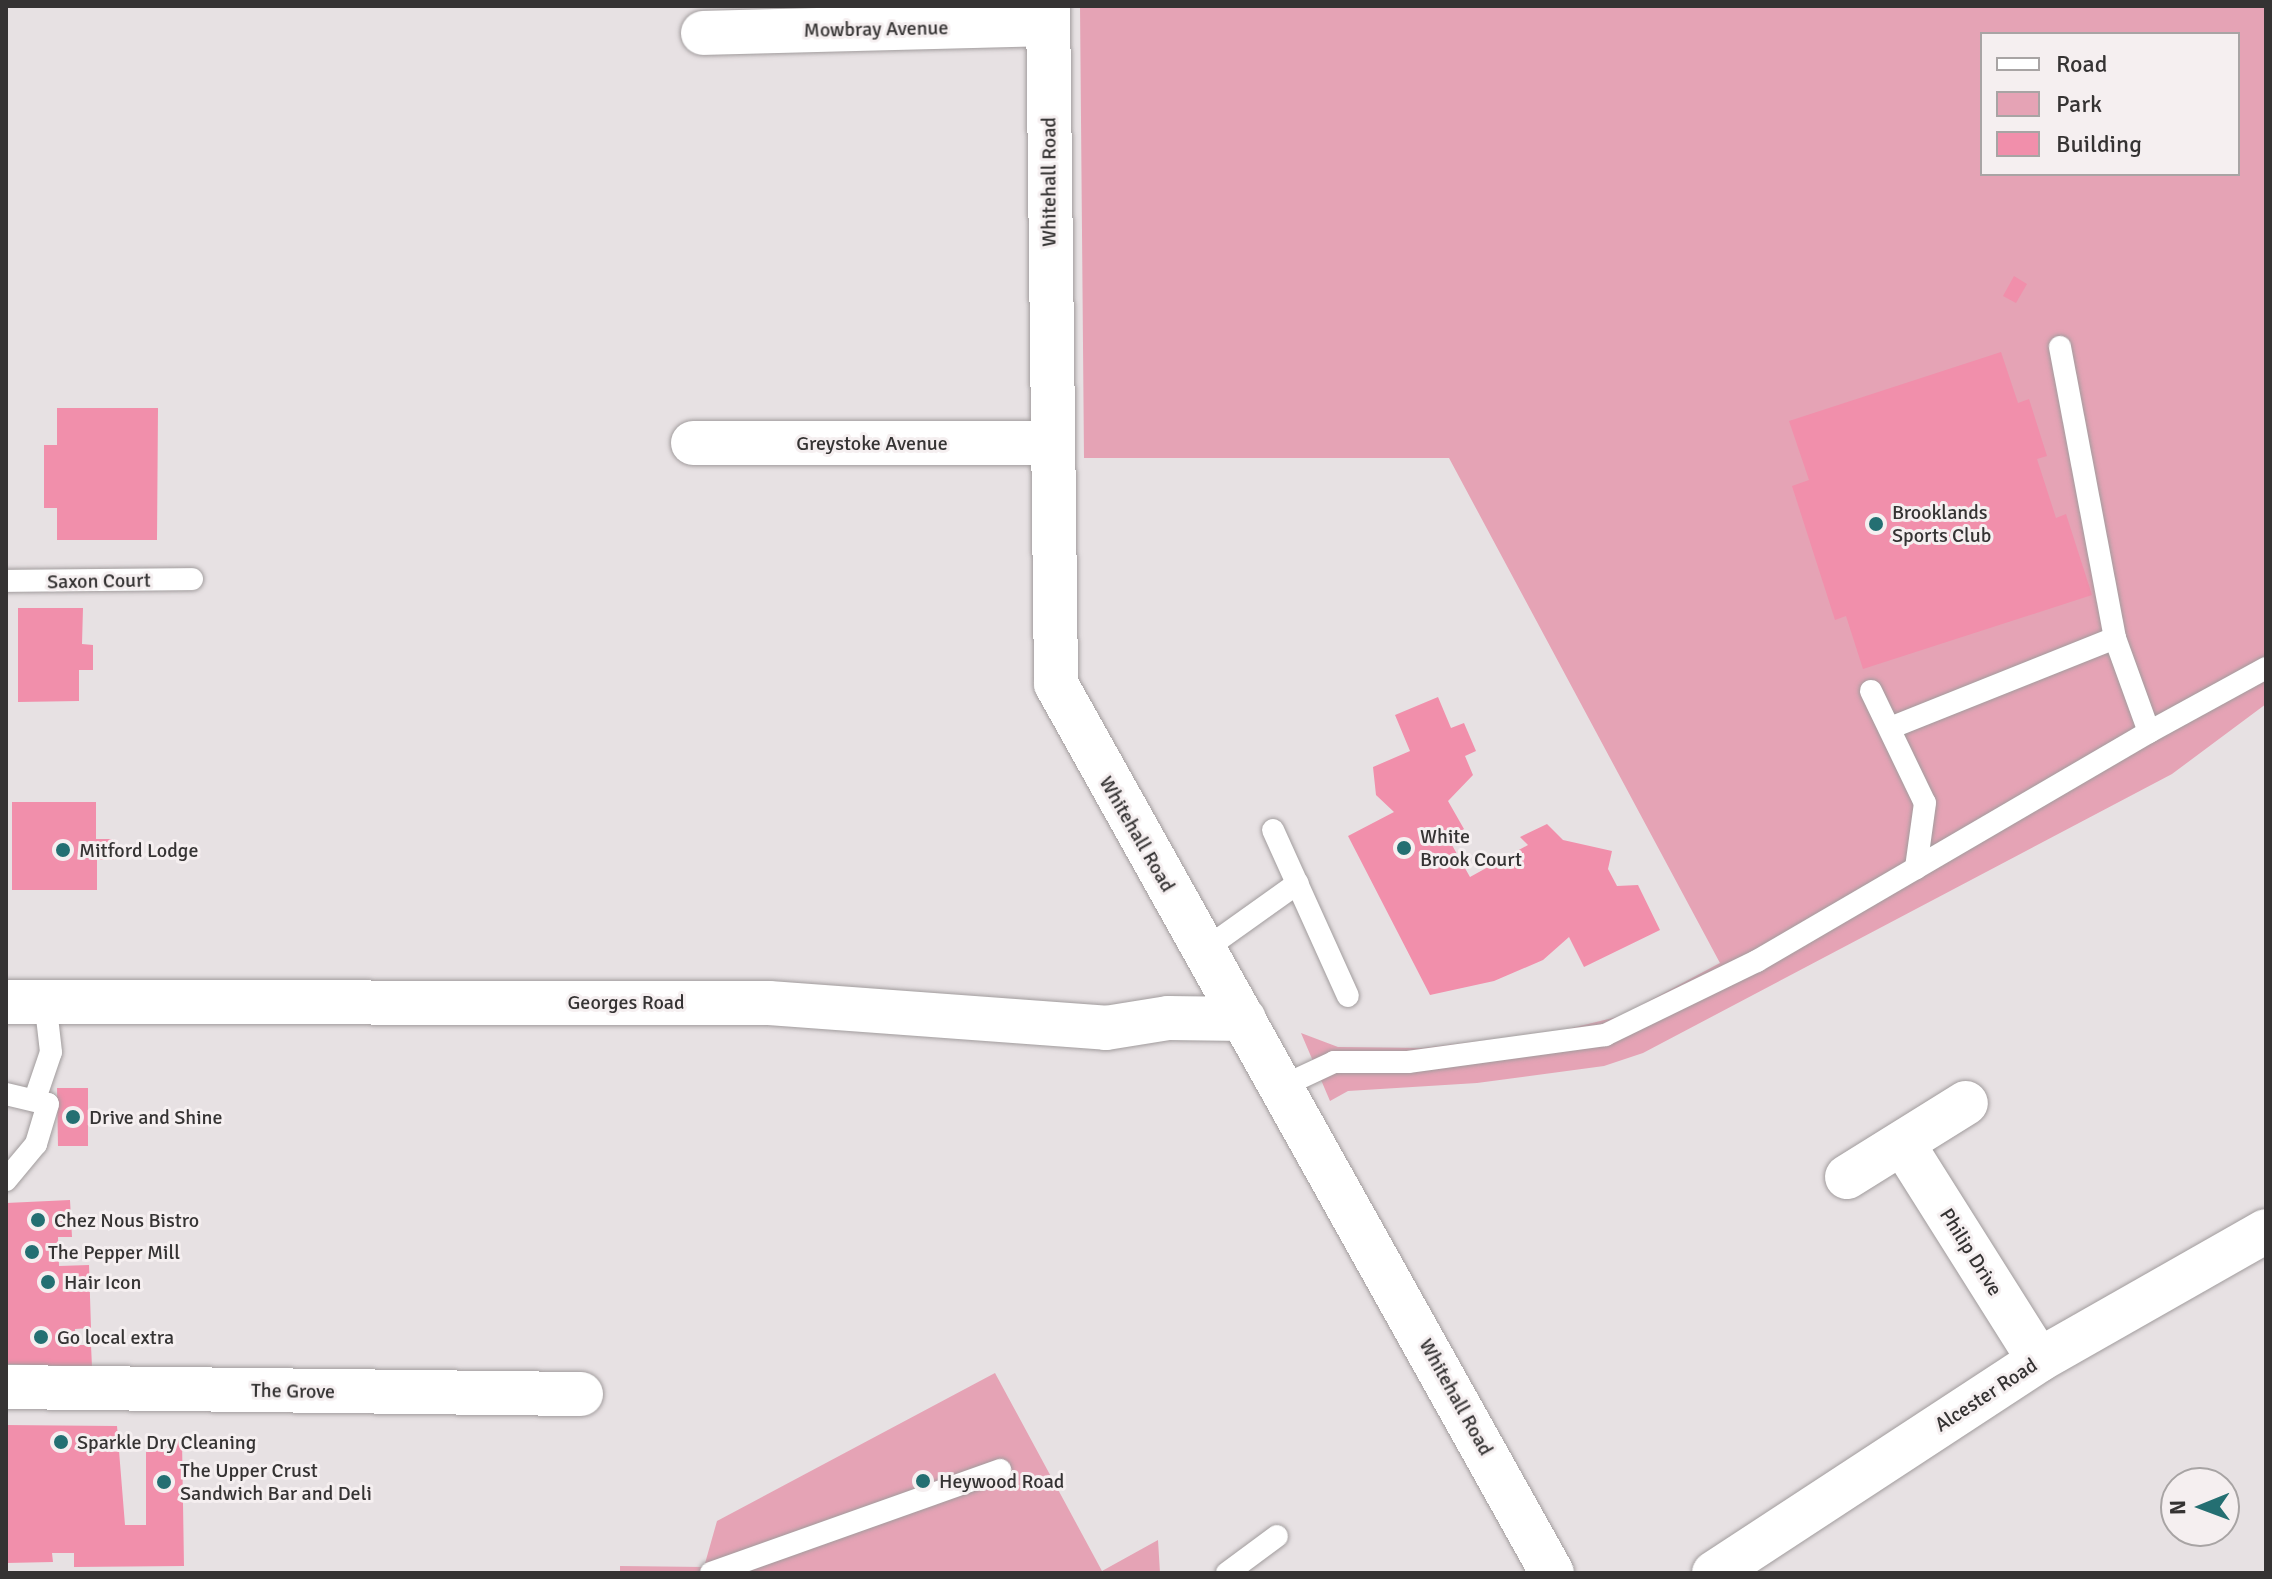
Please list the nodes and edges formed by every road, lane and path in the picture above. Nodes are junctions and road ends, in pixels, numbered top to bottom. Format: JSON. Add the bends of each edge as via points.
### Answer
{"nodes":[{"id":1,"x":1048,"y":15,"type":"edge"},
{"id":2,"x":703,"y":33,"type":"dead end"},
{"id":3,"x":2060,"y":347,"type":"dead end"},
{"id":4,"x":693,"y":443,"type":"dead end"},
{"id":5,"x":1050,"y":443,"type":"junction"},
{"id":6,"x":192,"y":579,"type":"dead end"},
{"id":7,"x":6,"y":581,"type":"edge"},
{"id":8,"x":2115,"y":638,"type":"junction"},
{"id":9,"x":2266,"y":668,"type":"edge"},
{"id":10,"x":1871,"y":691,"type":"dead end"},
{"id":11,"x":1890,"y":728,"type":"junction"},
{"id":12,"x":2149,"y":732,"type":"junction"},
{"id":13,"x":1273,"y":830,"type":"dead end"},
{"id":14,"x":1916,"y":868,"type":"junction"},
{"id":15,"x":1298,"y":883,"type":"junction"},
{"id":16,"x":1204,"y":950,"type":"junction"},
{"id":17,"x":1348,"y":996,"type":"dead end"},
{"id":18,"x":26,"y":1001,"type":"edge"},
{"id":19,"x":1244,"y":1019,"type":"junction"},
{"id":20,"x":1285,"y":1085,"type":"junction"},
{"id":21,"x":6,"y":1094,"type":"edge"},
{"id":22,"x":36,"y":1096,"type":"junction"},
{"id":23,"x":1966,"y":1103,"type":"dead end"},
{"id":24,"x":1903,"y":1144,"type":"junction"},
{"id":25,"x":1847,"y":1177,"type":"dead end"},
{"id":26,"x":6,"y":1180,"type":"edge"},
{"id":27,"x":2266,"y":1231,"type":"edge"},
{"id":28,"x":2039,"y":1360,"type":"junction"},
{"id":29,"x":6,"y":1387,"type":"edge"},
{"id":30,"x":581,"y":1394,"type":"dead end"},
{"id":31,"x":1000,"y":1470,"type":"dead end"},
{"id":32,"x":1277,"y":1536,"type":"dead end"},
{"id":33,"x":1545,"y":1570,"type":"edge"},
{"id":34,"x":711,"y":1573,"type":"edge"},
{"id":35,"x":1227,"y":1573,"type":"edge"},
{"id":36,"x":1714,"y":1573,"type":"edge"}],
"edges":[{"from":1,"to":2,"type":"street","name":"Mowbray Avenue"},
{"from":1,"to":5,"type":"street","name":"Whitehall Road"},
{"from":3,"to":8,"type":"lane"},
{"from":4,"to":5,"type":"street","name":"Greystoke Avenue"},
{"from":5,"to":16,"type":"street","name":"Whitehall Road","via":[[1056,684]]},
{"from":6,"to":7,"type":"lane","name":"Saxon Court"},
{"from":8,"to":11,"type":"lane"},
{"from":8,"to":12,"type":"lane"},
{"from":9,"to":12,"type":"lane"},
{"from":10,"to":11,"type":"lane"},
{"from":11,"to":14,"type":"lane","via":[[1925,803]]},
{"from":12,"to":14,"type":"lane"},
{"from":13,"to":15,"type":"lane"},
{"from":14,"to":20,"type":"lane","via":[[1679,1004],[1605,1035],[1408,1062],[1334,1062]]},
{"from":15,"to":16,"type":"lane"},
{"from":15,"to":17,"type":"lane"},
{"from":16,"to":19,"type":"street","name":"Whitehall Road"},
{"from":18,"to":19,"type":"street","name":"Georges Road","via":[[769,1003],[1106,1028],[1168,1018]]},
{"from":18,"to":22,"type":"lane","via":[[51,1052]]},
{"from":19,"to":20,"type":"street","name":"Whitehall Road"},
{"from":20,"to":33,"type":"street","name":"Whitehall Road"},
{"from":21,"to":22,"type":"lane"},
{"from":22,"to":26,"type":"lane","via":[[48,1104],[36,1144]]},
{"from":23,"to":24,"type":"street"},
{"from":24,"to":25,"type":"street"},
{"from":24,"to":28,"type":"street","name":"Philip Drive"},
{"from":27,"to":28,"type":"street","name":"Alcester Road"},
{"from":28,"to":36,"type":"street","name":"Alcester Road"},
{"from":29,"to":30,"type":"street","name":"The Grove"},
{"from":31,"to":34,"type":"lane"},
{"from":32,"to":35,"type":"lane"}]}
